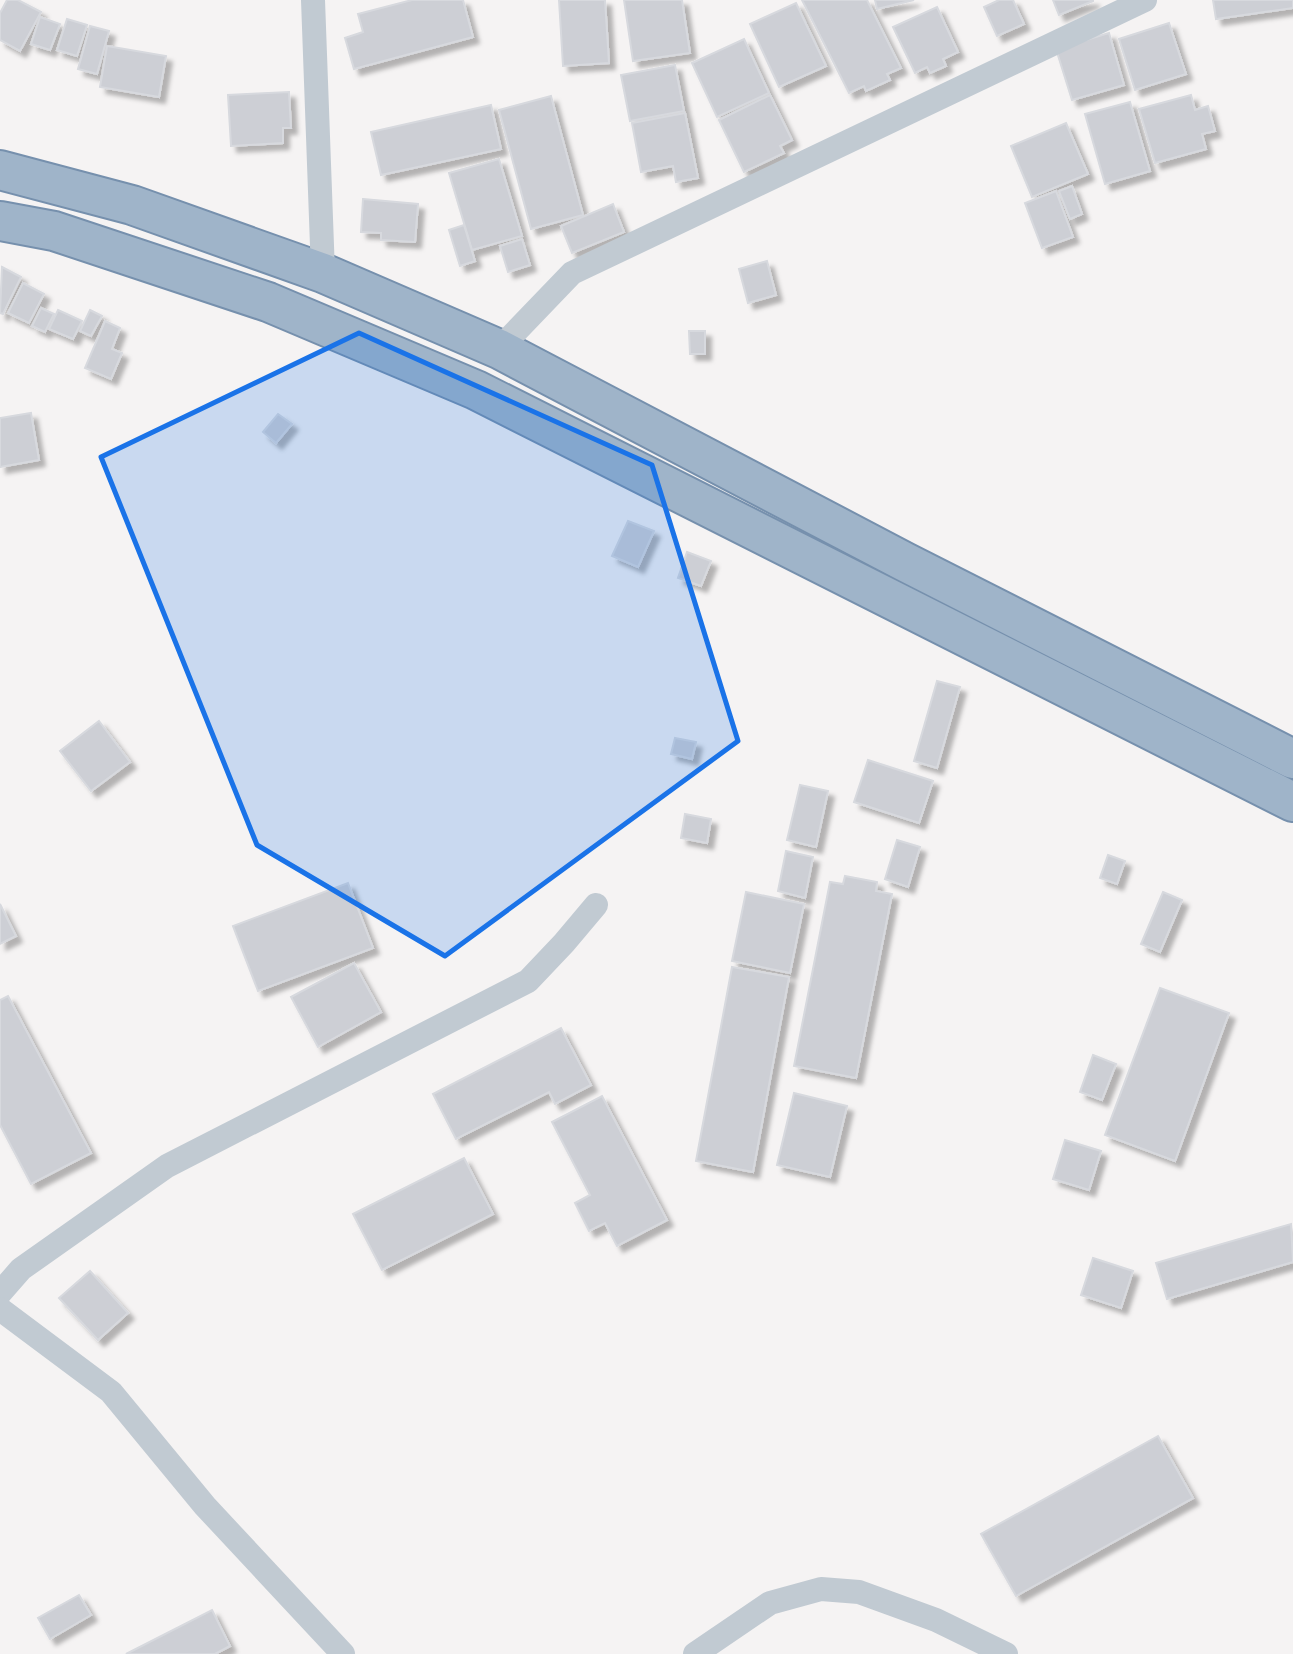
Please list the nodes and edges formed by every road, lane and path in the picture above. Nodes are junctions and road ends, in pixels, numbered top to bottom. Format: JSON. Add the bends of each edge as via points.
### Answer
{"nodes":[{"id":1,"x":313,"y":0,"type":"edge"},
{"id":2,"x":1145,"y":0,"type":"edge"},
{"id":3,"x":0,"y":170,"type":"edge"},
{"id":4,"x":0,"y":221,"type":"edge"},
{"id":5,"x":323,"y":273,"type":"junction"},
{"id":6,"x":499,"y":349,"type":"junction"},
{"id":7,"x":1293,"y":759,"type":"edge"},
{"id":8,"x":1293,"y":802,"type":"edge"},
{"id":9,"x":596,"y":905,"type":"dead end"},
{"id":10,"x":0,"y":1293,"type":"edge"},
{"id":11,"x":0,"y":1309,"type":"edge"},
{"id":12,"x":343,"y":1654,"type":"edge"},
{"id":13,"x":695,"y":1654,"type":"edge"},
{"id":14,"x":1006,"y":1654,"type":"edge"}],
"edges":[{"from":1,"to":5,"type":"street"},
{"from":2,"to":6,"type":"street","via":[[572,273]]},
{"from":3,"to":5,"type":"highway","via":[[132,205]]},
{"from":4,"to":8,"type":"highway","via":[[54,231],[268,302],[476,390]]},
{"from":5,"to":6,"type":"highway"},
{"from":6,"to":7,"type":"highway"},
{"from":9,"to":10,"type":"street","via":[[528,981],[167,1166],[20,1269]]},
{"from":11,"to":12,"type":"street","via":[[111,1392],[205,1506]]},
{"from":13,"to":14,"type":"street","via":[[770,1604],[821,1590],[859,1592],[936,1620]]}]}
